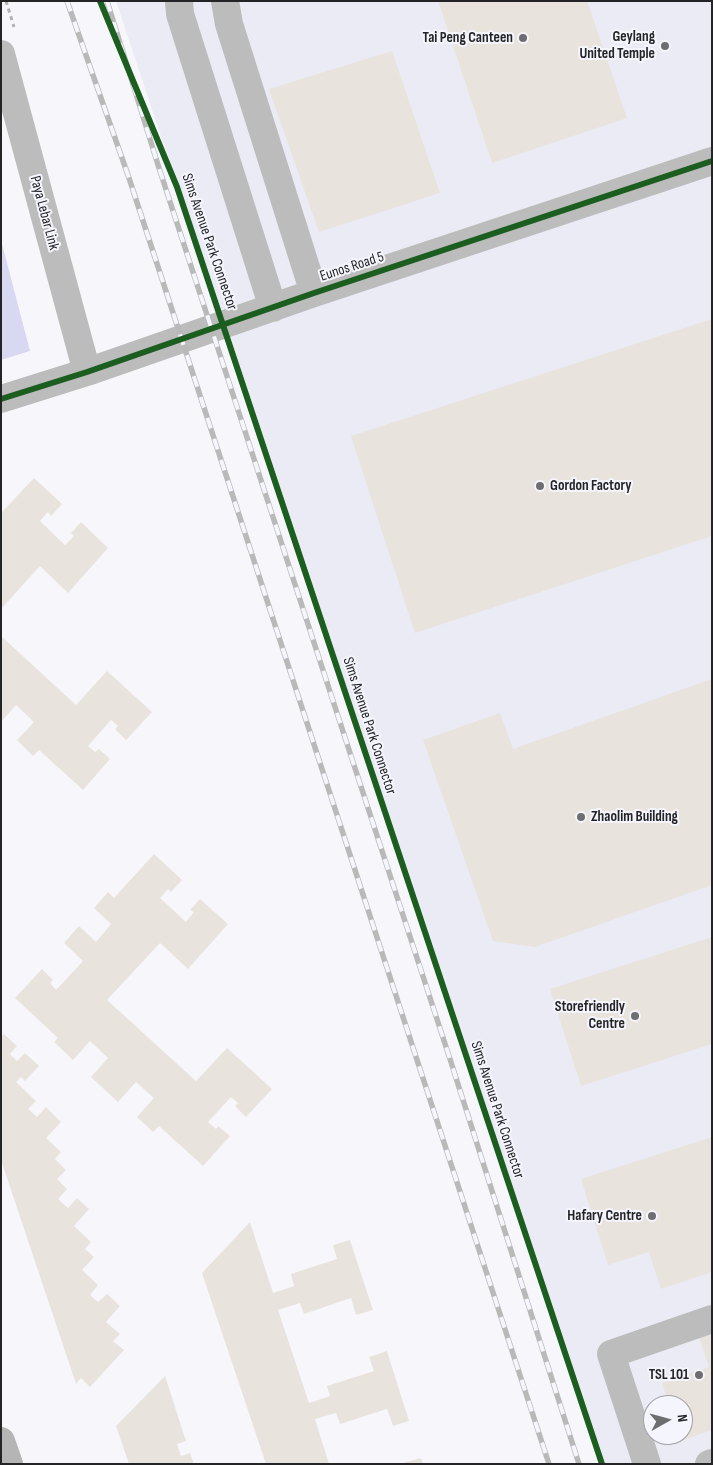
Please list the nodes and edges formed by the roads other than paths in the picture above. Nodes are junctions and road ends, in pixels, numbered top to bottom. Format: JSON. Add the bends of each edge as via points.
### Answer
{"nodes":[{"id":1,"x":179,"y":1,"type":"edge"},
{"id":2,"x":225,"y":1,"type":"edge"},
{"id":3,"x":1,"y":54,"type":"edge"},
{"id":4,"x":712,"y":161,"type":"edge"},
{"id":5,"x":314,"y":293,"type":"junction"},
{"id":6,"x":273,"y":308,"type":"junction"},
{"id":7,"x":87,"y":372,"type":"junction"},
{"id":8,"x":1,"y":399,"type":"edge"},
{"id":9,"x":712,"y":1319,"type":"edge"},
{"id":10,"x":1,"y":1441,"type":"edge"},
{"id":11,"x":9,"y":1464,"type":"edge"},
{"id":12,"x":647,"y":1464,"type":"edge"}],
"edges":[{"from":1,"to":6,"type":"street","via":[[180,14]]},
{"from":2,"to":5,"type":"street","via":[[229,24]]},
{"from":3,"to":7,"type":"street","name":"Paya Lebar Link"},
{"from":4,"to":5,"type":"street","name":"Eunos Road 5"},
{"from":5,"to":6,"type":"street","name":"Eunos Road 5"},
{"from":6,"to":7,"type":"street","name":"Eunos Road 5"},
{"from":7,"to":8,"type":"street","name":"Eunos Road 5"},
{"from":9,"to":12,"type":"street","via":[[611,1354]]},
{"from":10,"to":11,"type":"main road"}]}
